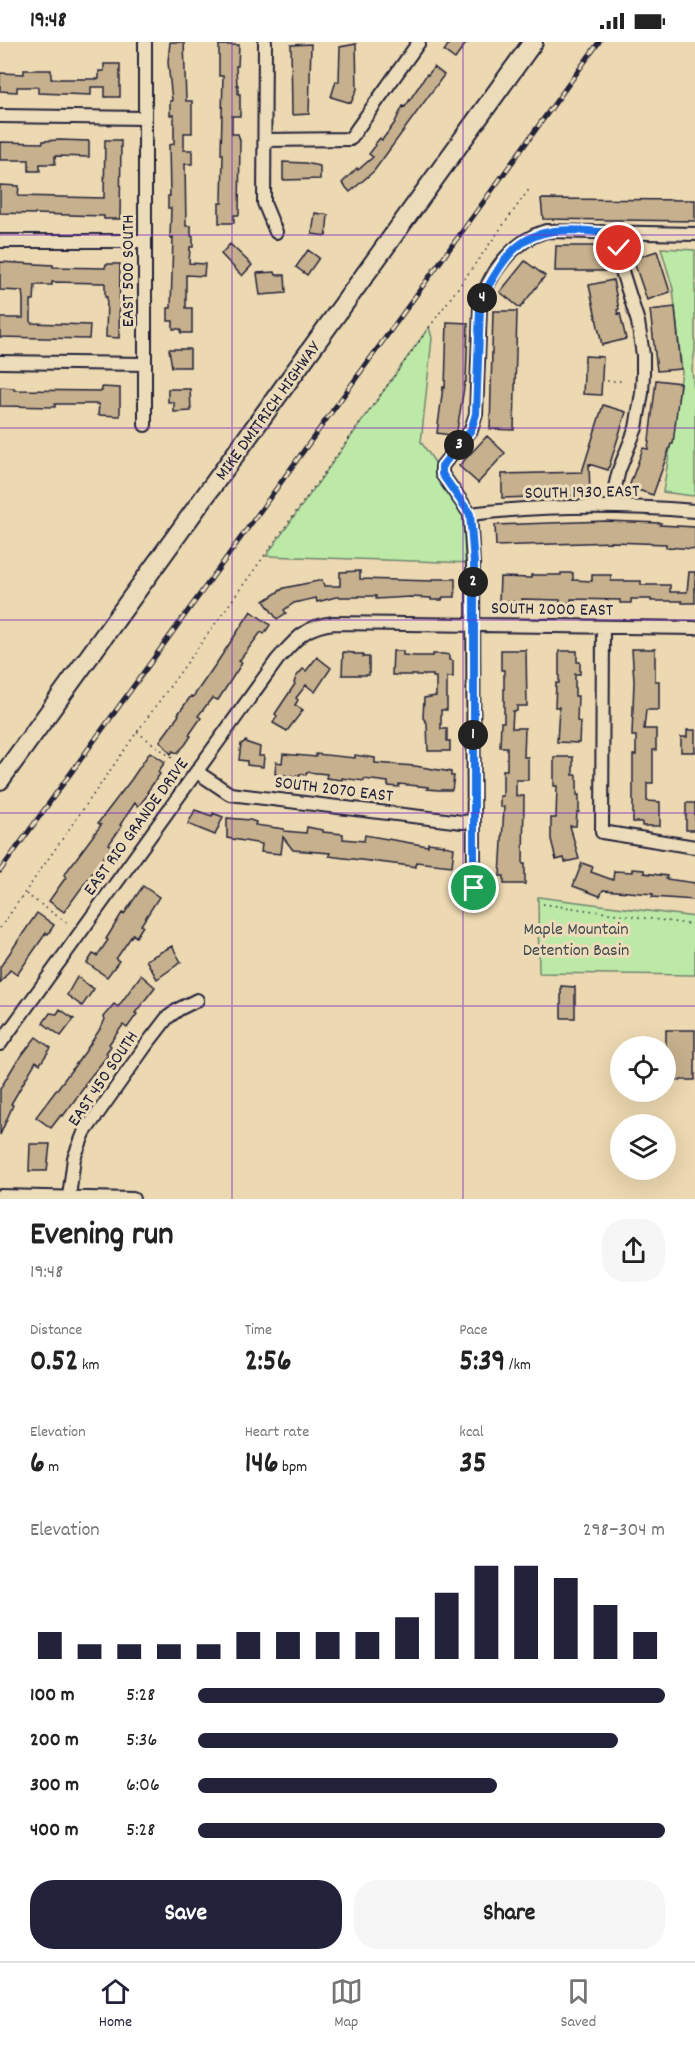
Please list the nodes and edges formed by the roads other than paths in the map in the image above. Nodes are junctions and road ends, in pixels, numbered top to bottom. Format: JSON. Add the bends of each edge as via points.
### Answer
{"nodes":[{"id":1,"x":145,"y":42,"type":"edge"},
{"id":2,"x":265,"y":42,"type":"edge"},
{"id":3,"x":419,"y":42,"type":"edge"},
{"id":4,"x":533,"y":42,"type":"edge"},
{"id":5,"x":0,"y":116,"type":"edge"},
{"id":6,"x":145,"y":118,"type":"junction"},
{"id":7,"x":264,"y":140,"type":"junction"},
{"id":8,"x":276,"y":232,"type":"dead end"},
{"id":9,"x":619,"y":233,"type":"junction"},
{"id":10,"x":695,"y":234,"type":"edge"},
{"id":11,"x":0,"y":241,"type":"edge"},
{"id":12,"x":145,"y":241,"type":"junction"},
{"id":13,"x":0,"y":362,"type":"edge"},
{"id":14,"x":145,"y":364,"type":"junction"},
{"id":15,"x":145,"y":424,"type":"dead end"},
{"id":16,"x":615,"y":506,"type":"junction"},
{"id":17,"x":695,"y":511,"type":"edge"},
{"id":18,"x":470,"y":514,"type":"junction"},
{"id":19,"x":472,"y":625,"type":"junction"},
{"id":20,"x":603,"y":627,"type":"junction"},
{"id":21,"x":695,"y":628,"type":"edge"},
{"id":22,"x":302,"y":632,"type":"joint"},
{"id":23,"x":192,"y":770,"type":"junction"},
{"id":24,"x":0,"y":780,"type":"edge"},
{"id":25,"x":473,"y":821,"type":"junction"},
{"id":26,"x":695,"y":847,"type":"edge"},
{"id":27,"x":474,"y":888,"type":"dead end"},
{"id":28,"x":197,"y":1000,"type":"dead end"},
{"id":29,"x":0,"y":1044,"type":"edge"},
{"id":30,"x":0,"y":1196,"type":"edge"},
{"id":31,"x":69,"y":1197,"type":"junction"},
{"id":32,"x":133,"y":1199,"type":"edge"}],
"edges":[{"from":1,"to":6,"type":"street","name":"EAST 500 SOUTH"},
{"from":2,"to":7,"type":"street"},
{"from":3,"to":7,"type":"street","via":[[350,139]]},
{"from":4,"to":24,"type":"highway","name":"MIKE DMITRICH HIGHWAY"},
{"from":5,"to":6,"type":"street"},
{"from":6,"to":12,"type":"street","name":"EAST 500 SOUTH"},
{"from":7,"to":8,"type":"street","via":[[264,203]]},
{"from":9,"to":10,"type":"street"},
{"from":9,"to":16,"type":"street","via":[[620,265],[638,322],[643,374],[636,428],[619,470]]},
{"from":9,"to":18,"type":"street","via":[[546,231],[525,240],[507,255],[483,292],[476,414],[471,430],[442,466],[442,474]]},
{"from":11,"to":12,"type":"street"},
{"from":12,"to":14,"type":"street","name":"EAST 500 SOUTH"},
{"from":13,"to":14,"type":"street"},
{"from":14,"to":15,"type":"street","name":"EAST 500 SOUTH"},
{"from":16,"to":17,"type":"street","name":"SOUTH 1930 EAST"},
{"from":16,"to":18,"type":"street","name":"SOUTH 1930 EAST"},
{"from":18,"to":19,"type":"street","via":[[474,563]]},
{"from":19,"to":20,"type":"street","name":"SOUTH 2000 EAST"},
{"from":19,"to":22,"type":"street","name":"SOUTH 2000 EAST","via":[[334,623]]},
{"from":19,"to":25,"type":"street"},
{"from":20,"to":21,"type":"street","name":"SOUTH 2000 EAST"},
{"from":20,"to":26,"type":"street","via":[[602,832]]},
{"from":22,"to":23,"type":"street","name":"EAST RIO GRANDE DRIVE"},
{"from":23,"to":25,"type":"street","name":"SOUTH 2070 EAST","via":[[230,794]]},
{"from":23,"to":29,"type":"street","name":"EAST RIO GRANDE DRIVE"},
{"from":25,"to":27,"type":"street"},
{"from":28,"to":31,"type":"street","name":"EAST 450 SOUTH","via":[[167,1018],[84,1133],[74,1158]]},
{"from":30,"to":31,"type":"street"},
{"from":31,"to":32,"type":"street"}]}
